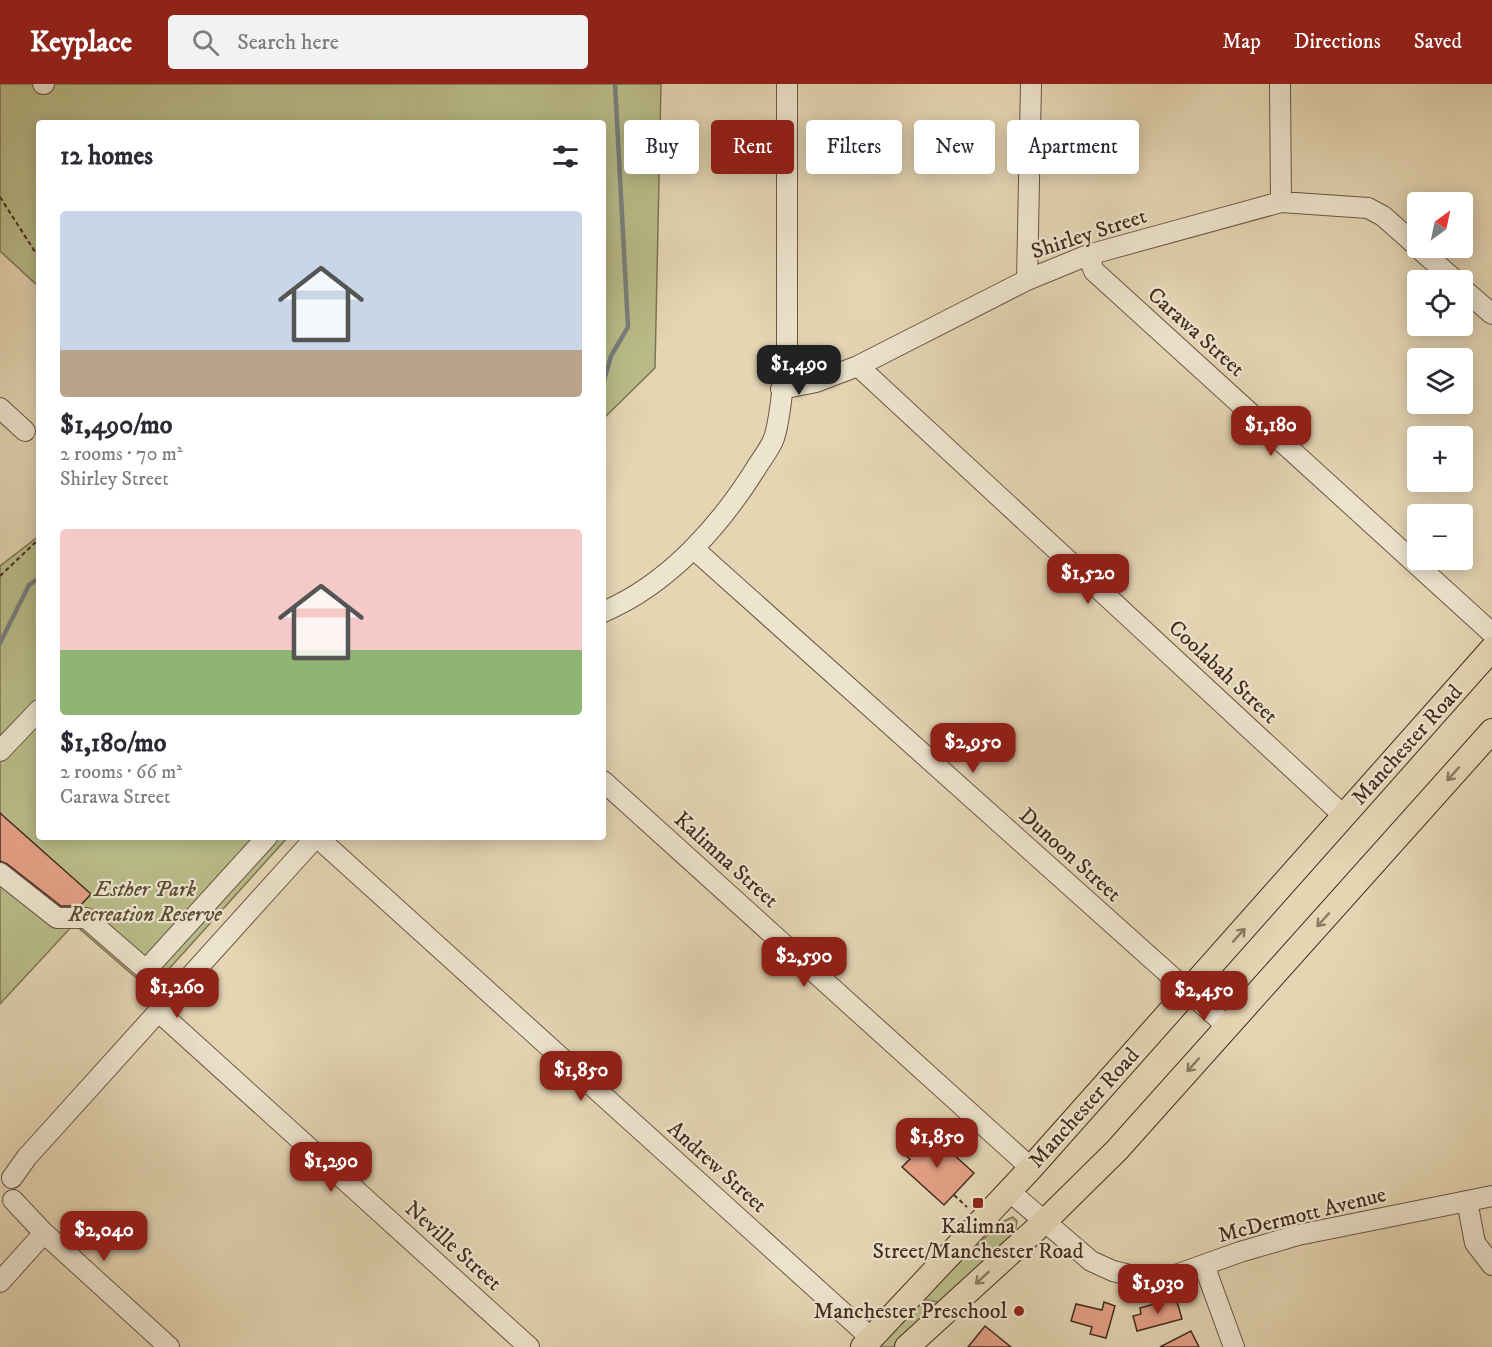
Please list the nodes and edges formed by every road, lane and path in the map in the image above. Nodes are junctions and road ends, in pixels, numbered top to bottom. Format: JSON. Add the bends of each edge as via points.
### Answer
{"nodes":[{"id":1,"x":787,"y":84,"type":"edge"},
{"id":2,"x":1031,"y":84,"type":"edge"},
{"id":3,"x":1280,"y":84,"type":"edge"},
{"id":4,"x":0,"y":197,"type":"edge"},
{"id":5,"x":1281,"y":202,"type":"junction"},
{"id":6,"x":1407,"y":237,"type":"edge"},
{"id":7,"x":36,"y":253,"type":"edge"},
{"id":8,"x":1088,"y":255,"type":"junction"},
{"id":9,"x":1430,"y":258,"type":"edge"},
{"id":10,"x":1444,"y":270,"type":"edge"},
{"id":11,"x":1027,"y":280,"type":"junction"},
{"id":12,"x":1473,"y":298,"type":"edge"},
{"id":13,"x":1492,"y":314,"type":"edge"},
{"id":14,"x":858,"y":366,"type":"junction"},
{"id":15,"x":781,"y":389,"type":"junction"},
{"id":16,"x":0,"y":408,"type":"edge"},
{"id":17,"x":25,"y":431,"type":"dead end"},
{"id":18,"x":36,"y":542,"type":"edge"},
{"id":19,"x":694,"y":549,"type":"junction"},
{"id":20,"x":0,"y":576,"type":"edge"},
{"id":21,"x":606,"y":610,"type":"edge"},
{"id":22,"x":1492,"y":633,"type":"edge"},
{"id":23,"x":1492,"y":649,"type":"edge"},
{"id":24,"x":36,"y":713,"type":"edge"},
{"id":25,"x":1492,"y":731,"type":"edge"},
{"id":26,"x":0,"y":751,"type":"edge"},
{"id":27,"x":606,"y":784,"type":"edge"},
{"id":28,"x":1344,"y":816,"type":"junction"},
{"id":29,"x":264,"y":840,"type":"edge"},
{"id":30,"x":313,"y":840,"type":"edge"},
{"id":31,"x":319,"y":840,"type":"edge"},
{"id":32,"x":0,"y":873,"type":"edge"},
{"id":33,"x":146,"y":970,"type":"junction"},
{"id":34,"x":1188,"y":993,"type":"junction"},
{"id":35,"x":175,"y":994,"type":"junction"},
{"id":36,"x":159,"y":1012,"type":"junction"},
{"id":37,"x":1228,"y":1027,"type":"junction"},
{"id":38,"x":1031,"y":1168,"type":"junction"},
{"id":39,"x":6,"y":1177,"type":"edge"},
{"id":40,"x":1009,"y":1191,"type":"junction"},
{"id":41,"x":954,"y":1195,"type":"dead end"},
{"id":42,"x":1492,"y":1196,"type":"edge"},
{"id":43,"x":7,"y":1201,"type":"edge"},
{"id":44,"x":1467,"y":1202,"type":"junction"},
{"id":45,"x":967,"y":1207,"type":"dead end"},
{"id":46,"x":1044,"y":1222,"type":"junction"},
{"id":47,"x":44,"y":1233,"type":"junction"},
{"id":48,"x":1204,"y":1265,"type":"junction"},
{"id":49,"x":1492,"y":1265,"type":"edge"},
{"id":50,"x":0,"y":1282,"type":"edge"},
{"id":51,"x":867,"y":1343,"type":"edge"},
{"id":52,"x":170,"y":1347,"type":"edge"},
{"id":53,"x":529,"y":1347,"type":"edge"},
{"id":54,"x":907,"y":1347,"type":"edge"},
{"id":55,"x":1234,"y":1347,"type":"edge"}],
"edges":[{"from":1,"to":15,"type":"street","via":[[787,365]]},
{"from":2,"to":11,"type":"street"},
{"from":3,"to":5,"type":"street"},
{"from":4,"to":7,"type":"path"},
{"from":5,"to":6,"type":"street","name":"Shirley Street","via":[[1368,208]]},
{"from":5,"to":8,"type":"street","name":"Shirley Street"},
{"from":8,"to":11,"type":"street","name":"Shirley Street"},
{"from":8,"to":22,"type":"street","name":"Carawa Street","via":[[1094,271]]},
{"from":9,"to":10,"type":"street","name":"Shirley Street"},
{"from":11,"to":14,"type":"street","name":"Shirley Street"},
{"from":12,"to":13,"type":"street"},
{"from":14,"to":15,"type":"street","name":"Shirley Street","via":[[816,382]]},
{"from":14,"to":28,"type":"street","name":"Coolabah Street"},
{"from":15,"to":19,"type":"street","via":[[774,438],[742,491]]},
{"from":16,"to":17,"type":"street"},
{"from":18,"to":20,"type":"path"},
{"from":19,"to":21,"type":"street","via":[[648,586]]},
{"from":19,"to":34,"type":"street","name":"Dunoon Street"},
{"from":23,"to":28,"type":"main road","name":"Manchester Road"},
{"from":24,"to":26,"type":"street"},
{"from":25,"to":37,"type":"main road","one_way":true},
{"from":27,"to":38,"type":"street","name":"Kalimna Street"},
{"from":34,"to":28,"type":"main road","name":"Manchester Road","one_way":true},
{"from":29,"to":33,"type":"street"},
{"from":30,"to":35,"type":"street"},
{"from":31,"to":51,"type":"street","name":"Andrew Street"},
{"from":32,"to":33,"type":"street","via":[[57,918],[86,918]]},
{"from":33,"to":35,"type":"street"},
{"from":34,"to":37,"type":"street","name":"Dunoon Street"},
{"from":34,"to":38,"type":"main road","name":"Manchester Road"},
{"from":35,"to":36,"type":"street"},
{"from":36,"to":39,"type":"street"},
{"from":36,"to":53,"type":"street","name":"Neville Street"},
{"from":37,"to":46,"type":"main road","one_way":true,"via":[[1117,1150]]},
{"from":38,"to":40,"type":"main road","name":"Manchester Road"},
{"from":39,"to":43,"type":"street","via":[[18,1190]]},
{"from":40,"to":46,"type":"street","name":"McDermott Avenue"},
{"from":40,"to":51,"type":"main road","name":"Manchester Road"},
{"from":41,"to":45,"type":"path"},
{"from":42,"to":44,"type":"street","name":"McDermott Avenue"},
{"from":43,"to":47,"type":"street"},
{"from":44,"to":48,"type":"street","name":"McDermott Avenue","via":[[1298,1235]]},
{"from":44,"to":49,"type":"street","via":[[1475,1243]]},
{"from":46,"to":48,"type":"street","name":"McDermott Avenue","via":[[1091,1261],[1113,1271],[1138,1277],[1170,1276]]},
{"from":46,"to":54,"type":"main road","one_way":true},
{"from":47,"to":50,"type":"street"},
{"from":47,"to":52,"type":"street"},
{"from":48,"to":55,"type":"street"}]}
